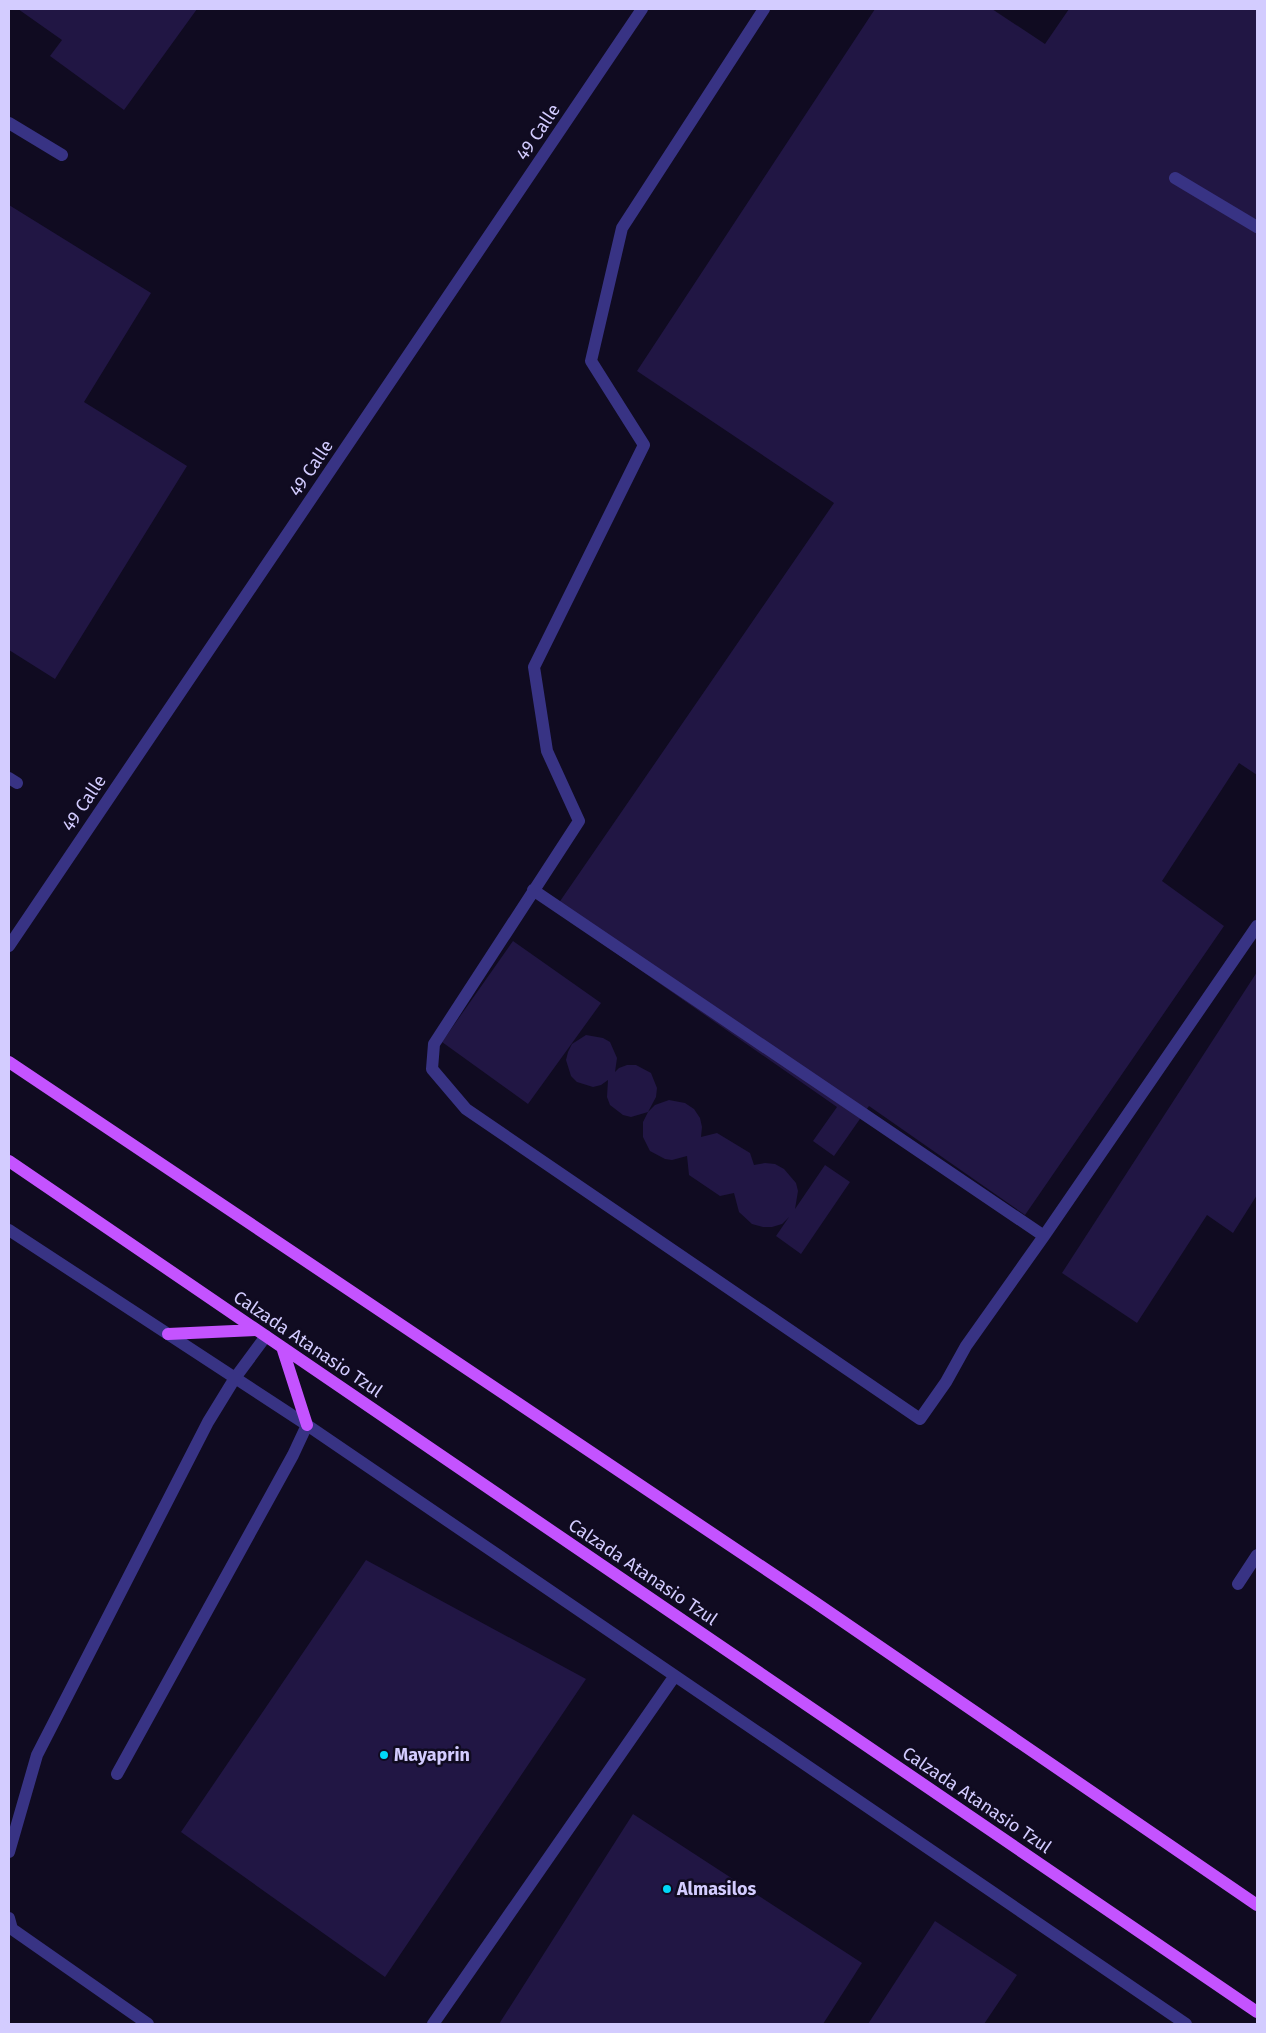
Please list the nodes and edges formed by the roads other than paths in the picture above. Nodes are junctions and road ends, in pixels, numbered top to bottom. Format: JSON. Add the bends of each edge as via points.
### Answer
{"nodes":[{"id":1,"x":642,"y":9,"type":"edge"},
{"id":2,"x":764,"y":9,"type":"edge"},
{"id":3,"x":9,"y":123,"type":"edge"},
{"id":4,"x":62,"y":155,"type":"dead end"},
{"id":5,"x":1175,"y":178,"type":"dead end"},
{"id":6,"x":1257,"y":227,"type":"edge"},
{"id":7,"x":533,"y":890,"type":"junction"},
{"id":8,"x":1257,"y":926,"type":"edge"},
{"id":9,"x":9,"y":946,"type":"edge"},
{"id":10,"x":9,"y":1062,"type":"edge"},
{"id":11,"x":9,"y":1161,"type":"edge"},
{"id":12,"x":9,"y":1230,"type":"edge"},
{"id":13,"x":1044,"y":1236,"type":"junction"},
{"id":14,"x":261,"y":1333,"type":"junction"},
{"id":15,"x":168,"y":1334,"type":"junction"},
{"id":16,"x":282,"y":1348,"type":"junction"},
{"id":17,"x":235,"y":1378,"type":"junction"},
{"id":18,"x":307,"y":1426,"type":"junction"},
{"id":19,"x":1257,"y":1555,"type":"edge"},
{"id":20,"x":1238,"y":1584,"type":"dead end"},
{"id":21,"x":674,"y":1677,"type":"junction"},
{"id":22,"x":118,"y":1774,"type":"dead end"},
{"id":23,"x":9,"y":1852,"type":"edge"},
{"id":24,"x":1257,"y":1906,"type":"edge"},
{"id":25,"x":9,"y":1918,"type":"edge"},
{"id":26,"x":1257,"y":2012,"type":"edge"},
{"id":27,"x":148,"y":2024,"type":"edge"},
{"id":28,"x":433,"y":2024,"type":"edge"},
{"id":29,"x":1186,"y":2024,"type":"edge"}],
"edges":[{"from":1,"to":9,"type":"street","name":"49 Calle"},
{"from":2,"to":7,"type":"street","via":[[622,228],[591,361],[644,445],[534,666],[547,751],[579,821]]},
{"from":3,"to":4,"type":"street"},
{"from":5,"to":6,"type":"street"},
{"from":7,"to":13,"type":"street"},
{"from":7,"to":13,"type":"street","via":[[434,1044],[432,1069],[466,1109],[920,1419],[966,1346]]},
{"from":8,"to":13,"type":"street"},
{"from":10,"to":24,"type":"main road","via":[[805,1595]]},
{"from":11,"to":14,"type":"main road","name":"Calzada Atanasio Tzul"},
{"from":12,"to":15,"type":"street"},
{"from":14,"to":15,"type":"main road"},
{"from":14,"to":16,"type":"main road","name":"Calzada Atanasio Tzul"},
{"from":14,"to":17,"type":"street"},
{"from":15,"to":17,"type":"street"},
{"from":16,"to":18,"type":"main road"},
{"from":16,"to":26,"type":"main road","name":"Calzada Atanasio Tzul"},
{"from":17,"to":18,"type":"street"},
{"from":17,"to":23,"type":"street","via":[[208,1422],[37,1755]]},
{"from":18,"to":21,"type":"street"},
{"from":18,"to":22,"type":"street"},
{"from":19,"to":20,"type":"street"},
{"from":21,"to":28,"type":"street"},
{"from":21,"to":29,"type":"street"},
{"from":25,"to":27,"type":"street","via":[[12,1929]]}]}
